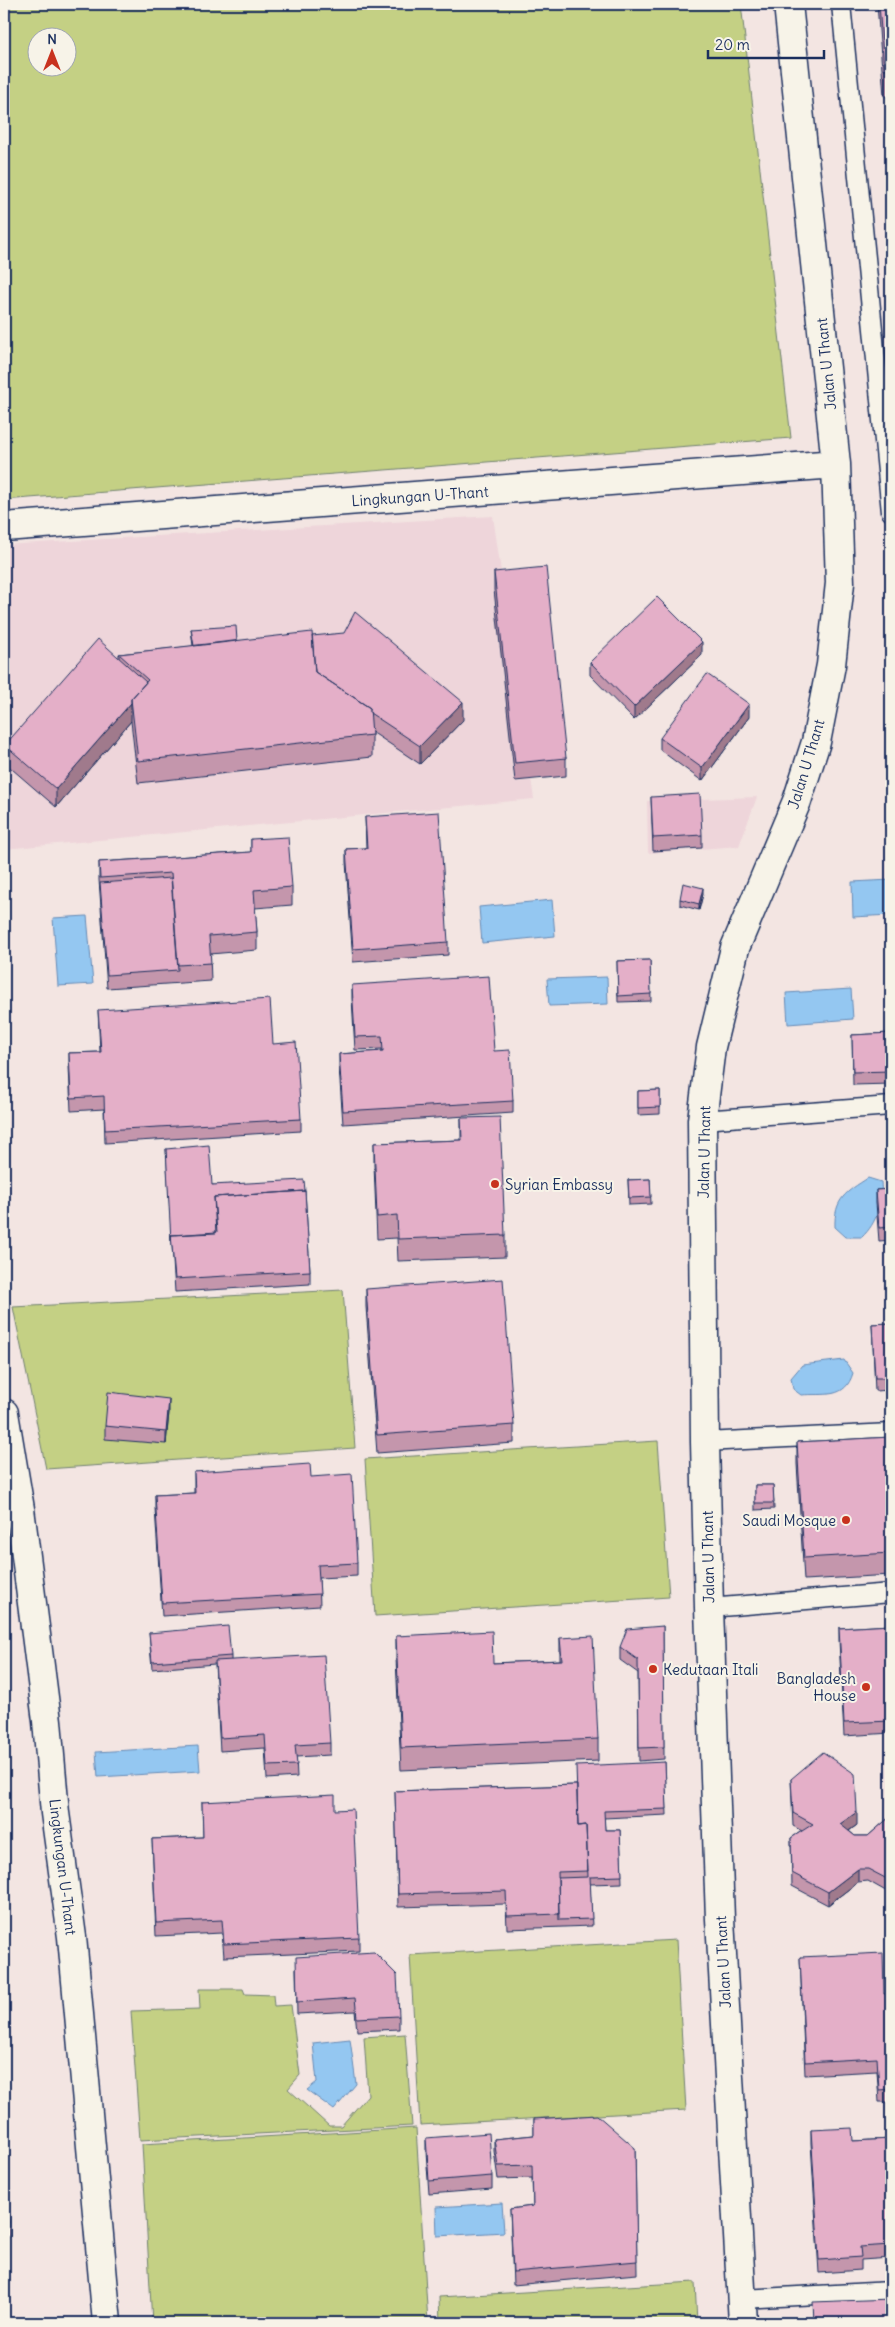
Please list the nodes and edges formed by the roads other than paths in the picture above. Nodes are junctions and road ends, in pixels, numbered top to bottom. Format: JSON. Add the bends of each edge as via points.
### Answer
{"nodes":[{"id":1,"x":788,"y":4,"type":"edge"},
{"id":2,"x":841,"y":4,"type":"edge"},
{"id":3,"x":836,"y":464,"type":"junction"},
{"id":4,"x":891,"y":512,"type":"edge"},
{"id":5,"x":4,"y":527,"type":"edge"},
{"id":6,"x":891,"y":1106,"type":"edge"},
{"id":7,"x":702,"y":1120,"type":"junction"},
{"id":8,"x":4,"y":1413,"type":"edge"},
{"id":9,"x":891,"y":1434,"type":"edge"},
{"id":10,"x":705,"y":1442,"type":"junction"},
{"id":11,"x":891,"y":1593,"type":"edge"},
{"id":12,"x":709,"y":1608,"type":"junction"},
{"id":13,"x":891,"y":2291,"type":"edge"},
{"id":14,"x":742,"y":2311,"type":"edge"},
{"id":15,"x":107,"y":2323,"type":"edge"}],
"edges":[{"from":1,"to":3,"type":"street","name":"Jalan U Thant"},
{"from":2,"to":4,"type":"lane"},
{"from":3,"to":5,"type":"street","name":"Lingkungan U-Thant"},
{"from":3,"to":7,"type":"street","name":"Jalan U Thant","via":[[840,583],[831,665],[816,742],[797,801],[735,948],[711,1047]]},
{"from":6,"to":7,"type":"lane"},
{"from":7,"to":10,"type":"street","name":"Jalan U Thant"},
{"from":8,"to":15,"type":"street","name":"Lingkungan U-Thant","via":[[20,1509],[72,1937]]},
{"from":9,"to":10,"type":"lane"},
{"from":10,"to":12,"type":"street","name":"Jalan U Thant"},
{"from":11,"to":12,"type":"lane"},
{"from":12,"to":14,"type":"street","name":"Jalan U Thant","via":[[720,1919]]},
{"from":13,"to":14,"type":"lane"}]}
